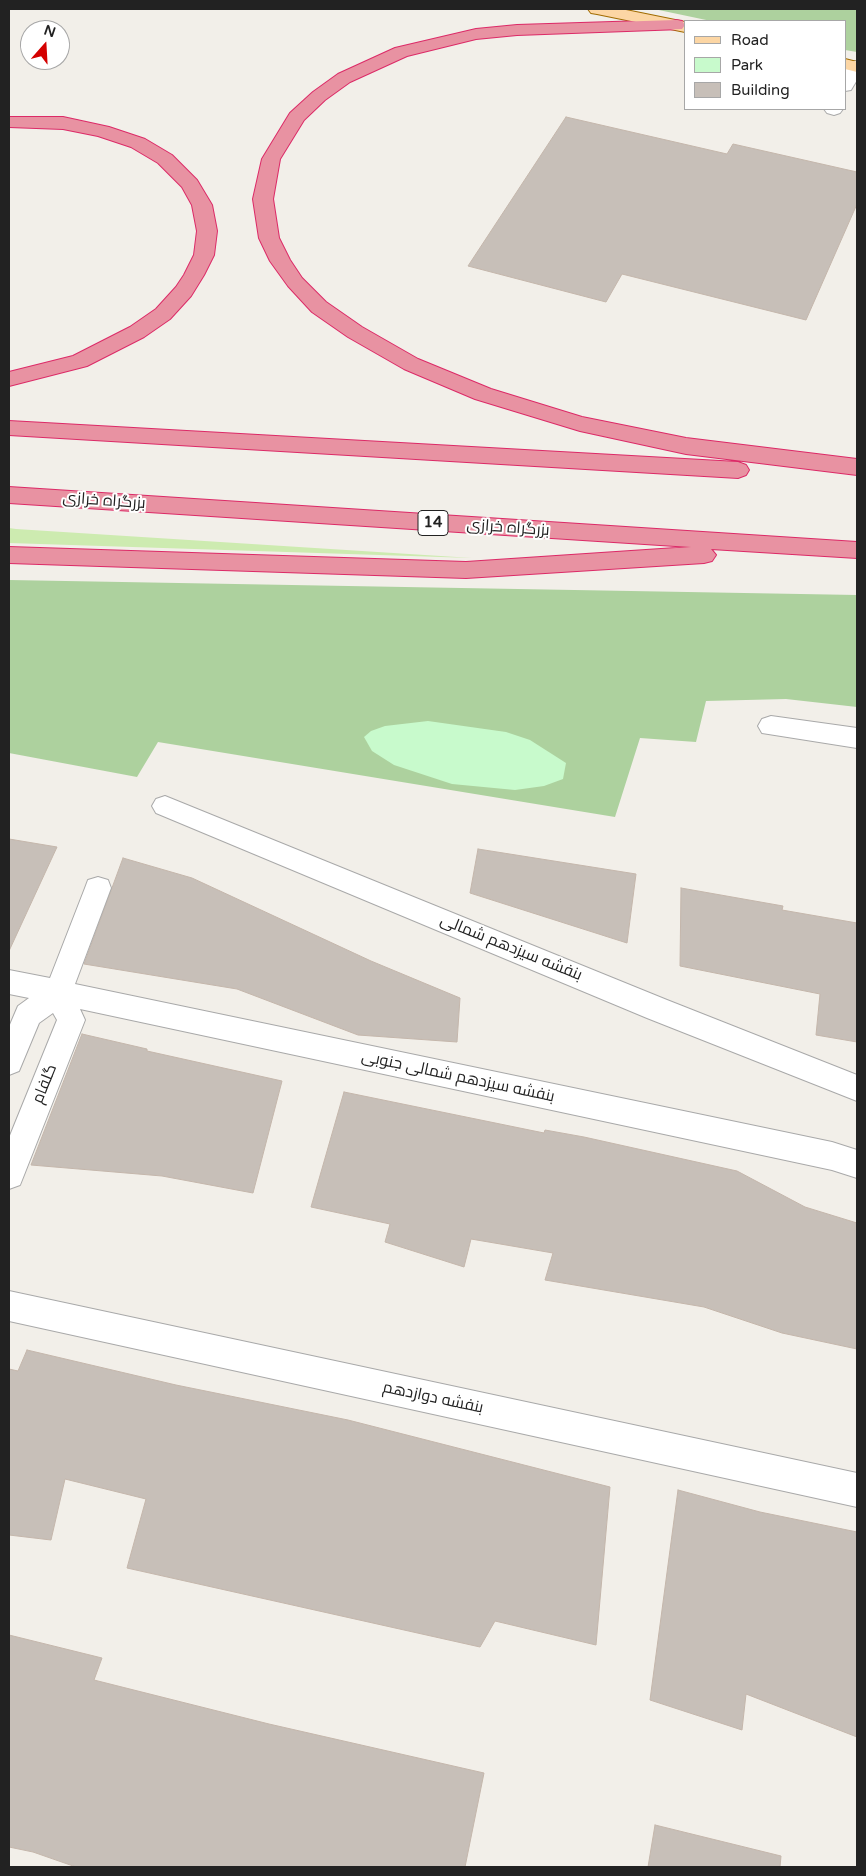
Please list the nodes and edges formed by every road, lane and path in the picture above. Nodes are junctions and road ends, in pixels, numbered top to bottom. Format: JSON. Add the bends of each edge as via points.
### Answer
{"nodes":[{"id":1,"x":597,"y":9,"type":"edge"},
{"id":2,"x":680,"y":26,"type":"edge"},
{"id":3,"x":852,"y":65,"type":"edge"},
{"id":4,"x":846,"y":83,"type":"edge"},
{"id":5,"x":9,"y":122,"type":"edge"},
{"id":6,"x":9,"y":379,"type":"edge"},
{"id":7,"x":9,"y":428,"type":"edge"},
{"id":8,"x":857,"y":467,"type":"edge"},
{"id":9,"x":857,"y":476,"type":"edge"},
{"id":10,"x":9,"y":495,"type":"edge"},
{"id":11,"x":818,"y":547,"type":"junction"},
{"id":12,"x":857,"y":550,"type":"edge"},
{"id":13,"x":9,"y":555,"type":"edge"},
{"id":14,"x":771,"y":726,"type":"dead end"},
{"id":15,"x":857,"y":738,"type":"edge"},
{"id":16,"x":165,"y":806,"type":"dead end"},
{"id":17,"x":98,"y":888,"type":"dead end"},
{"id":18,"x":9,"y":982,"type":"edge"},
{"id":19,"x":58,"y":993,"type":"junction"},
{"id":20,"x":9,"y":1062,"type":"edge"},
{"id":21,"x":857,"y":1088,"type":"edge"},
{"id":22,"x":857,"y":1164,"type":"edge"},
{"id":23,"x":9,"y":1175,"type":"edge"},
{"id":24,"x":9,"y":1306,"type":"edge"},
{"id":25,"x":857,"y":1490,"type":"edge"}],
"edges":[{"from":1,"to":2,"type":"main road"},
{"from":2,"to":8,"type":"highway","via":[[476,34],[401,52],[344,78],[298,117],[272,159],[263,199],[270,238],[280,261],[319,307],[411,364],[483,394],[580,424],[686,446]]},
{"from":3,"to":4,"type":"street"},
{"from":5,"to":6,"type":"highway","via":[[63,123],[102,130],[138,143],[166,159],[190,184],[202,205],[206,231],[204,255],[184,291],[163,314],[137,332],[80,361]]},
{"from":7,"to":9,"type":"highway"},
{"from":10,"to":11,"type":"highway","name":"بزرگراه خرازی","number":"14"},
{"from":11,"to":12,"type":"highway","name":"بزرگراه خرازی","number":"14"},
{"from":11,"to":13,"type":"highway","via":[[466,570]]},
{"from":14,"to":15,"type":"street"},
{"from":16,"to":21,"type":"street","name":"بنفشه سیزدهم شمالی"},
{"from":17,"to":19,"type":"street"},
{"from":18,"to":19,"type":"street","name":"بنفشه سیزدهم شمالی جنوبی"},
{"from":19,"to":20,"type":"street","via":[[28,1015]]},
{"from":19,"to":22,"type":"street","name":"بنفشه سیزدهم شمالی جنوبی","via":[[823,1154]]},
{"from":19,"to":23,"type":"street","name":"گلفام","via":[[71,1020]]},
{"from":24,"to":25,"type":"street","name":"بنفشه دوازدهم"}]}
